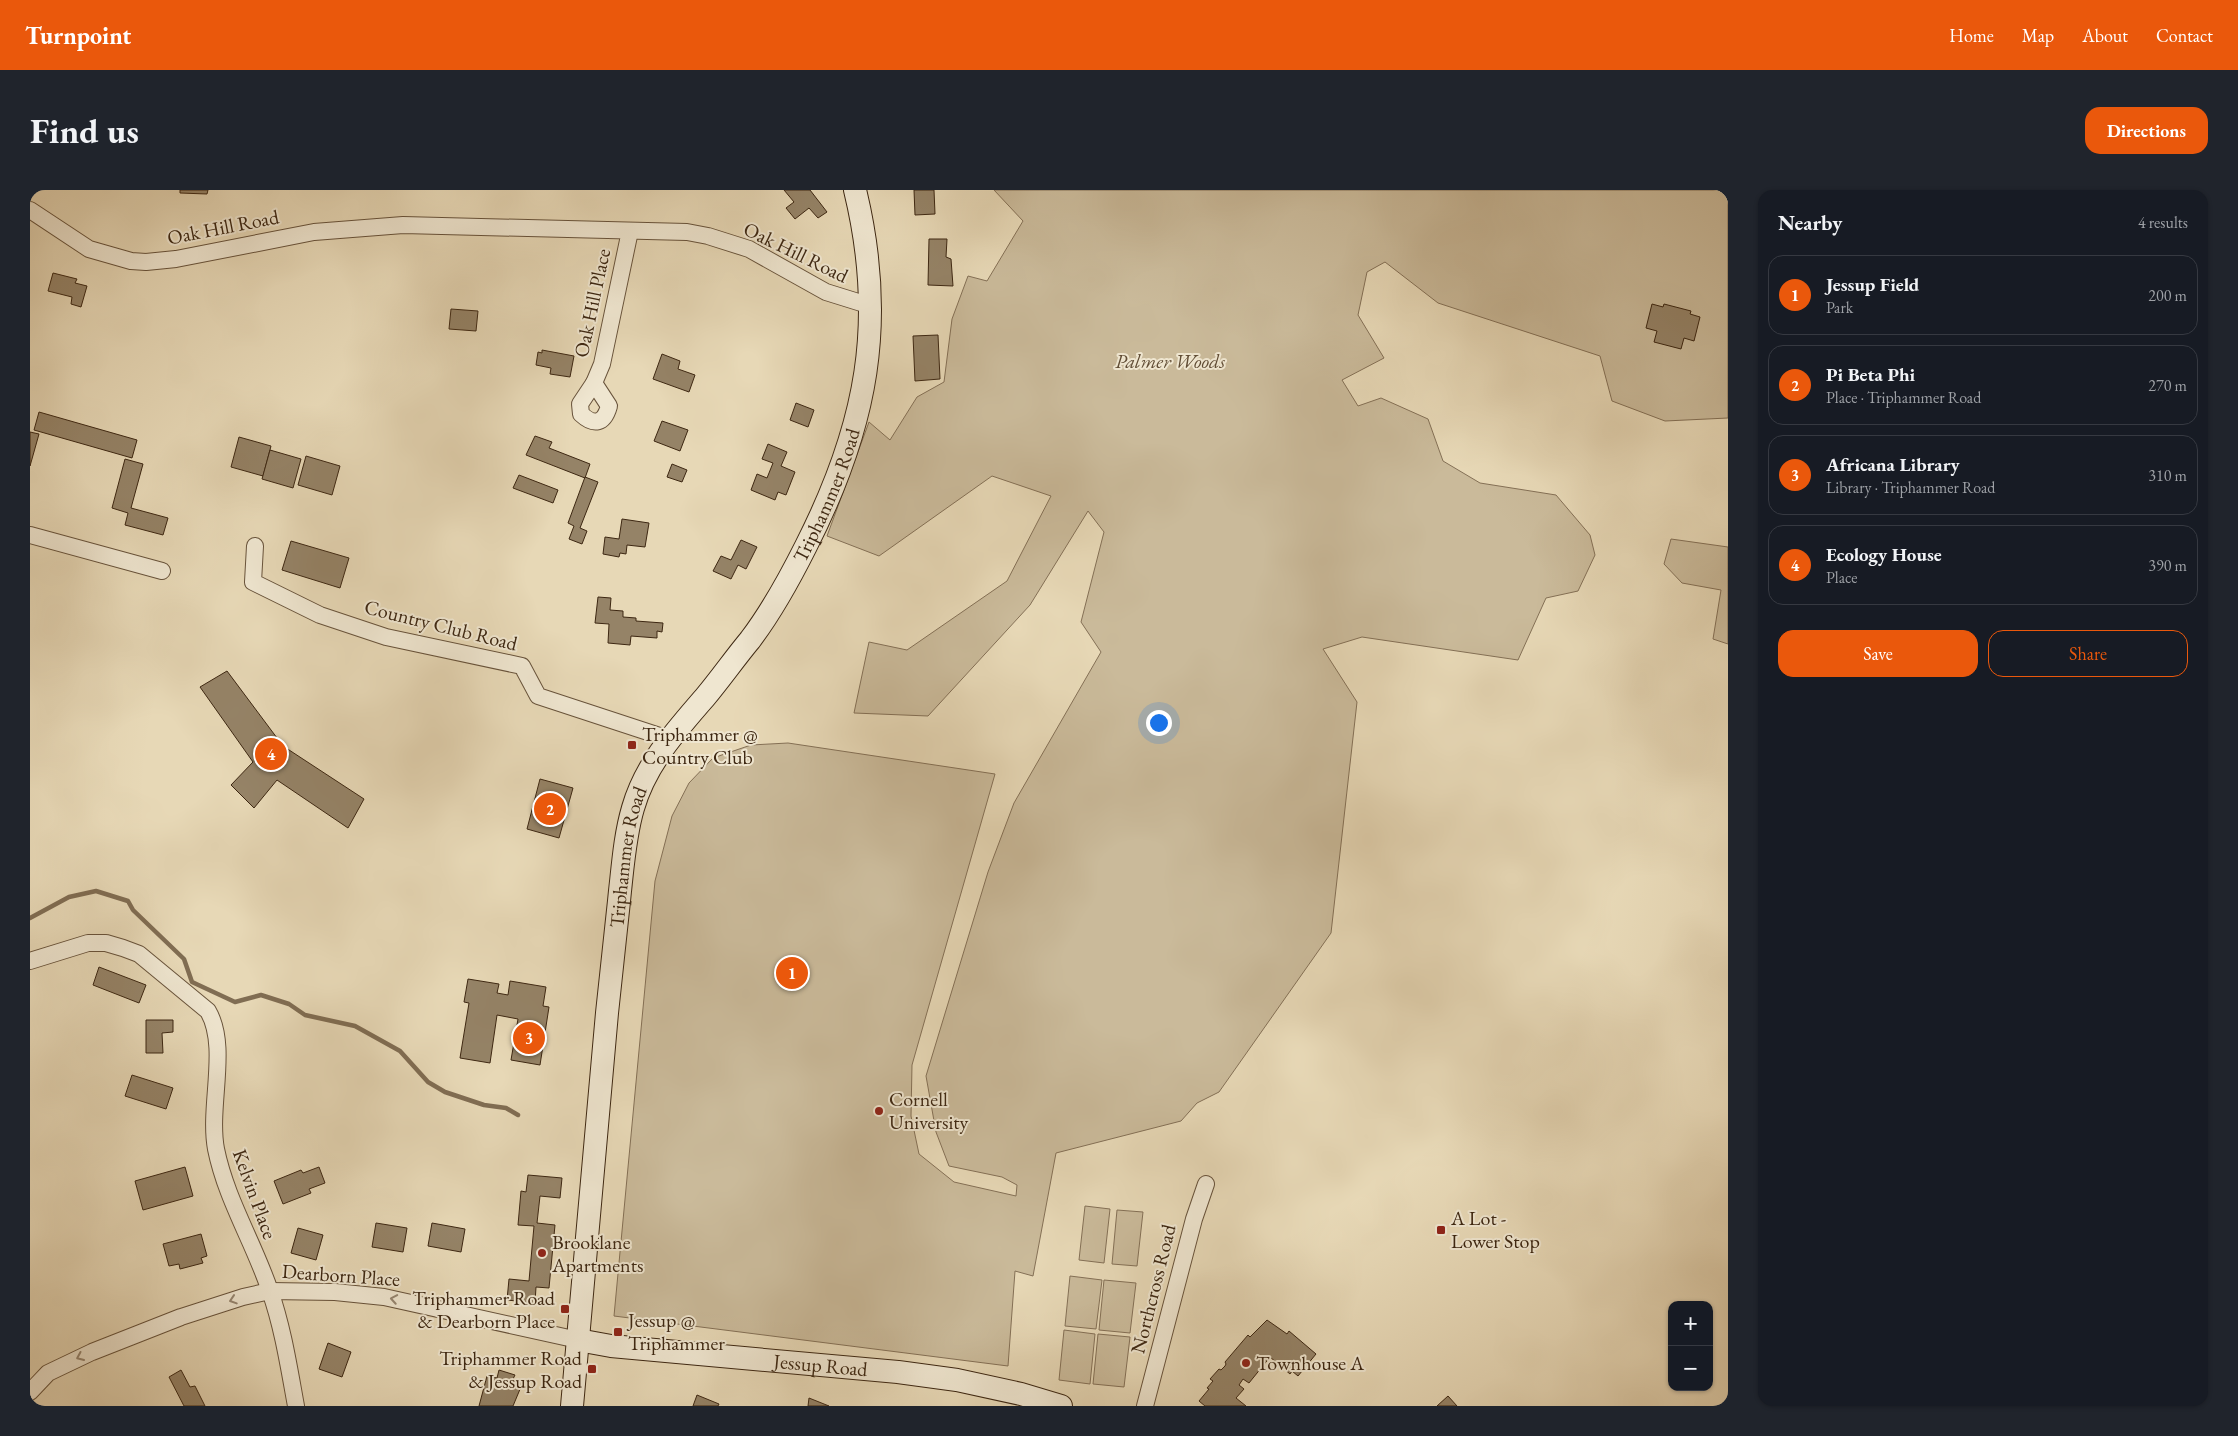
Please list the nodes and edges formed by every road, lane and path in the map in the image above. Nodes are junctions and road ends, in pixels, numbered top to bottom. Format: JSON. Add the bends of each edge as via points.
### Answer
{"nodes":[{"id":1,"x":855,"y":190,"type":"edge"},
{"id":2,"x":30,"y":210,"type":"edge"},
{"id":3,"x":630,"y":231,"type":"junction"},
{"id":4,"x":871,"y":306,"type":"junction"},
{"id":5,"x":594,"y":383,"type":"dead end"},
{"id":6,"x":30,"y":535,"type":"edge"},
{"id":7,"x":256,"y":546,"type":"dead end"},
{"id":8,"x":162,"y":571,"type":"dead end"},
{"id":9,"x":669,"y":739,"type":"junction"},
{"id":10,"x":30,"y":961,"type":"edge"},
{"id":11,"x":1206,"y":1184,"type":"dead end"},
{"id":12,"x":270,"y":1291,"type":"junction"},
{"id":13,"x":578,"y":1340,"type":"junction"},
{"id":14,"x":30,"y":1392,"type":"edge"},
{"id":15,"x":296,"y":1406,"type":"edge"},
{"id":16,"x":572,"y":1406,"type":"edge"},
{"id":17,"x":1061,"y":1406,"type":"edge"},
{"id":18,"x":1145,"y":1406,"type":"edge"}],
"edges":[{"from":1,"to":4,"type":"street","name":"Triphammer Road","via":[[864,229]]},
{"from":2,"to":3,"type":"street","name":"Oak Hill Road","via":[[89,249],[112,257],[146,262],[176,260],[314,232],[404,225]]},
{"from":3,"to":4,"type":"street","name":"Oak Hill Road","via":[[687,232],[708,236],[749,249],[826,292]]},
{"from":3,"to":5,"type":"street","name":"Oak Hill Place","via":[[602,364]]},
{"from":4,"to":9,"type":"street","name":"Triphammer Road","via":[[865,383],[854,427],[824,511],[760,627]]},
{"from":6,"to":8,"type":"street"},
{"from":7,"to":9,"type":"street","name":"Country Club Road","via":[[253,582],[320,615],[386,637],[522,666],[538,696]]},
{"from":9,"to":13,"type":"street","name":"Triphammer Road","via":[[643,780],[627,833]]},
{"from":10,"to":12,"type":"street","name":"Kelvin Place","via":[[88,943],[106,943],[140,954],[208,1012],[214,1021],[218,1042],[213,1133],[216,1151],[227,1188]]},
{"from":11,"to":18,"type":"street","name":"Northcross Road"},
{"from":13,"to":12,"type":"street","name":"Dearborn Place","one_way":true,"via":[[384,1297]]},
{"from":12,"to":14,"type":"street","name":"Dearborn Place","one_way":true,"via":[[181,1317],[92,1352],[48,1373]]},
{"from":12,"to":15,"type":"street","name":"Kelvin Place"},
{"from":13,"to":16,"type":"street","name":"Triphammer Road"},
{"from":13,"to":17,"type":"street","name":"Jessup Road","via":[[957,1380]]}]}
